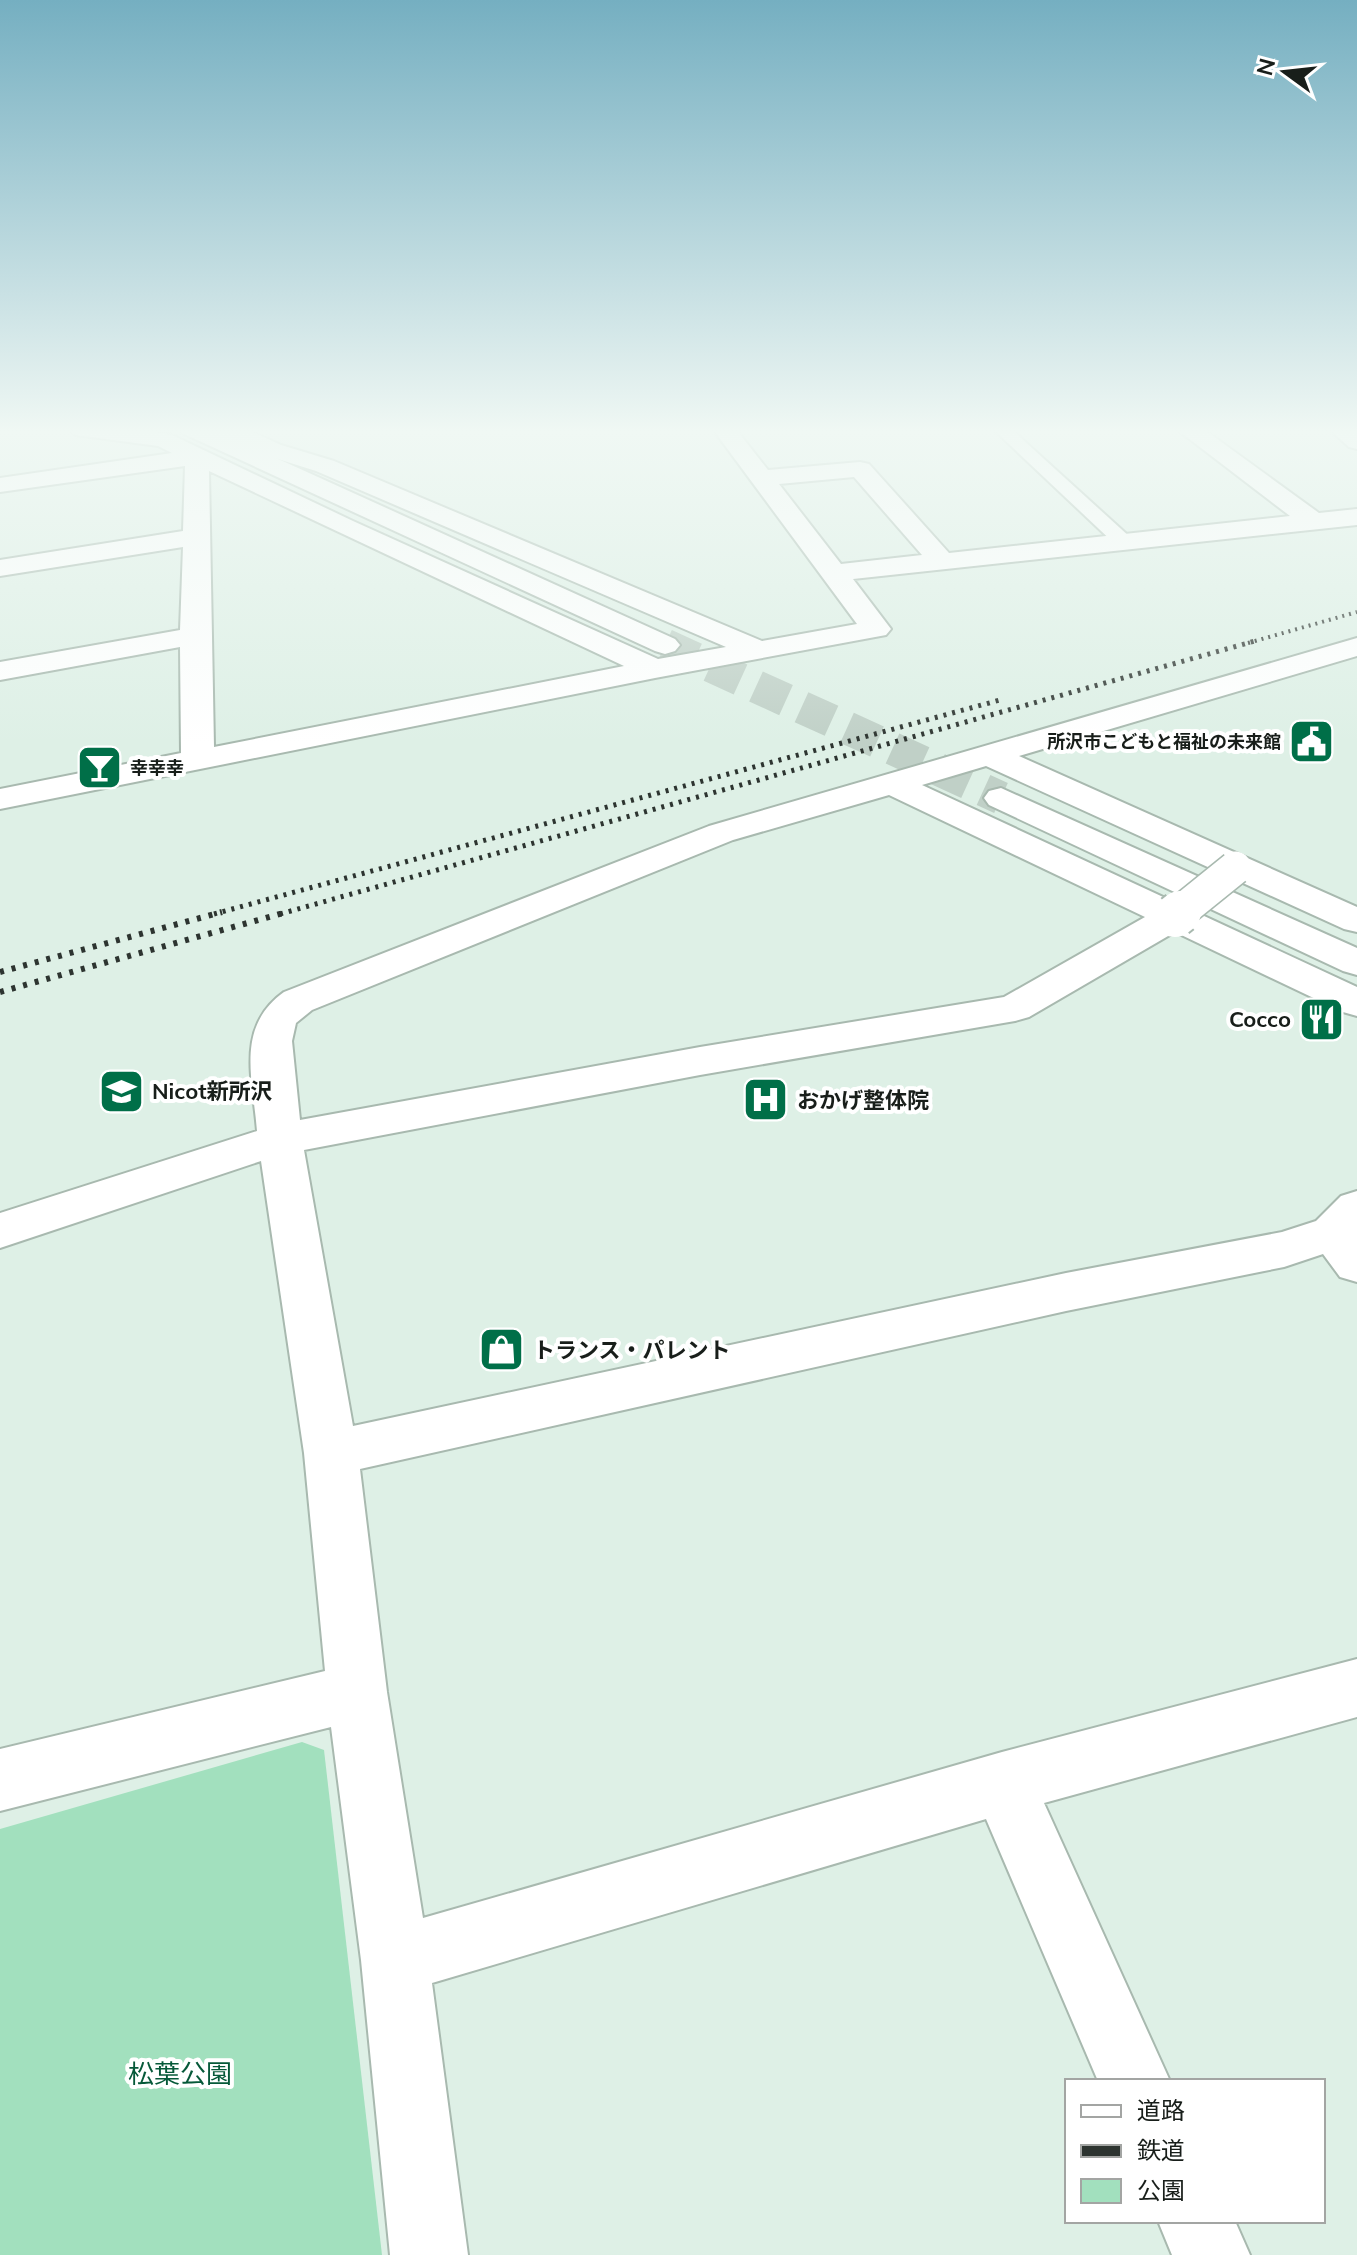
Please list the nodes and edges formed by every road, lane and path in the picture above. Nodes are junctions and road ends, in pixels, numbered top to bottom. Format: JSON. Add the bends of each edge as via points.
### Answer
{"nodes":[{"id":1,"x":195,"y":533,"type":"edge"},
{"id":2,"x":373,"y":533,"type":"edge"},
{"id":3,"x":406,"y":533,"type":"edge"},
{"id":4,"x":483,"y":533,"type":"edge"},
{"id":5,"x":803,"y":533,"type":"edge"},
{"id":6,"x":917,"y":533,"type":"edge"},
{"id":7,"x":1114,"y":533,"type":"edge"},
{"id":8,"x":1207,"y":533,"type":"edge"},
{"id":9,"x":195,"y":537,"type":"junction"},
{"id":10,"x":1124,"y":542,"type":"junction"},
{"id":11,"x":941,"y":560,"type":"junction"},
{"id":12,"x":0,"y":568,"type":"edge"},
{"id":13,"x":834,"y":573,"type":"junction"},
{"id":14,"x":195,"y":636,"type":"junction"},
{"id":15,"x":1357,"y":647,"type":"edge"},
{"id":16,"x":761,"y":651,"type":"junction"},
{"id":17,"x":660,"y":657,"type":"junction"},
{"id":18,"x":0,"y":671,"type":"edge"},
{"id":19,"x":987,"y":754,"type":"junction"},
{"id":20,"x":198,"y":760,"type":"junction"},
{"id":21,"x":891,"y":783,"type":"junction"},
{"id":22,"x":1001,"y":798,"type":"tunnel mouth"},
{"id":23,"x":0,"y":799,"type":"edge"},
{"id":24,"x":1235,"y":868,"type":"junction"},
{"id":25,"x":1175,"y":916,"type":"junction"},
{"id":26,"x":1357,"y":921,"type":"edge"},
{"id":27,"x":1357,"y":963,"type":"edge"},
{"id":28,"x":1357,"y":1003,"type":"edge"},
{"id":29,"x":280,"y":1139,"type":"junction"},
{"id":30,"x":0,"y":1231,"type":"edge"},
{"id":31,"x":1349,"y":1235,"type":"edge"},
{"id":32,"x":331,"y":1453,"type":"junction"},
{"id":33,"x":1357,"y":1688,"type":"edge"},
{"id":34,"x":357,"y":1692,"type":"junction"},
{"id":35,"x":0,"y":1780,"type":"edge"},
{"id":36,"x":1002,"y":1783,"type":"junction"},
{"id":37,"x":395,"y":1960,"type":"junction"},
{"id":38,"x":1133,"y":2079,"type":"edge"},
{"id":39,"x":1197,"y":2223,"type":"edge"},
{"id":40,"x":429,"y":2255,"type":"edge"},
{"id":41,"x":1211,"y":2255,"type":"edge"}],
"edges":[{"from":1,"to":9,"type":"street"},
{"from":2,"to":17,"type":"street"},
{"from":3,"to":17,"type":"street"},
{"from":4,"to":16,"type":"street"},
{"from":5,"to":13,"type":"street"},
{"from":6,"to":11,"type":"street"},
{"from":7,"to":10,"type":"lane"},
{"from":8,"to":10,"type":"street"},
{"from":9,"to":12,"type":"street"},
{"from":9,"to":14,"type":"street"},
{"from":10,"to":11,"type":"street"},
{"from":11,"to":13,"type":"street"},
{"from":13,"to":16,"type":"street","via":[[876,629]]},
{"from":14,"to":18,"type":"street"},
{"from":14,"to":20,"type":"street"},
{"from":15,"to":19,"type":"street"},
{"from":16,"to":17,"type":"street"},
{"from":17,"to":20,"type":"street"},
{"from":19,"to":21,"type":"street"},
{"from":19,"to":24,"type":"street"},
{"from":20,"to":23,"type":"street"},
{"from":21,"to":25,"type":"street"},
{"from":21,"to":29,"type":"street","via":[[721,833],[298,1001],[279,1014],[271,1041]]},
{"from":22,"to":27,"type":"street"},
{"from":24,"to":25,"type":"street","bridge":true},
{"from":24,"to":26,"type":"street"},
{"from":25,"to":28,"type":"street"},
{"from":25,"to":29,"type":"street","via":[[1015,1008]]},
{"from":29,"to":30,"type":"street"},
{"from":29,"to":32,"type":"street"},
{"from":31,"to":32,"type":"street"},
{"from":32,"to":34,"type":"street"},
{"from":33,"to":36,"type":"street"},
{"from":34,"to":35,"type":"street"},
{"from":34,"to":37,"type":"street"},
{"from":36,"to":37,"type":"street"},
{"from":36,"to":38,"type":"street"},
{"from":37,"to":40,"type":"street"},
{"from":39,"to":41,"type":"street"}]}
